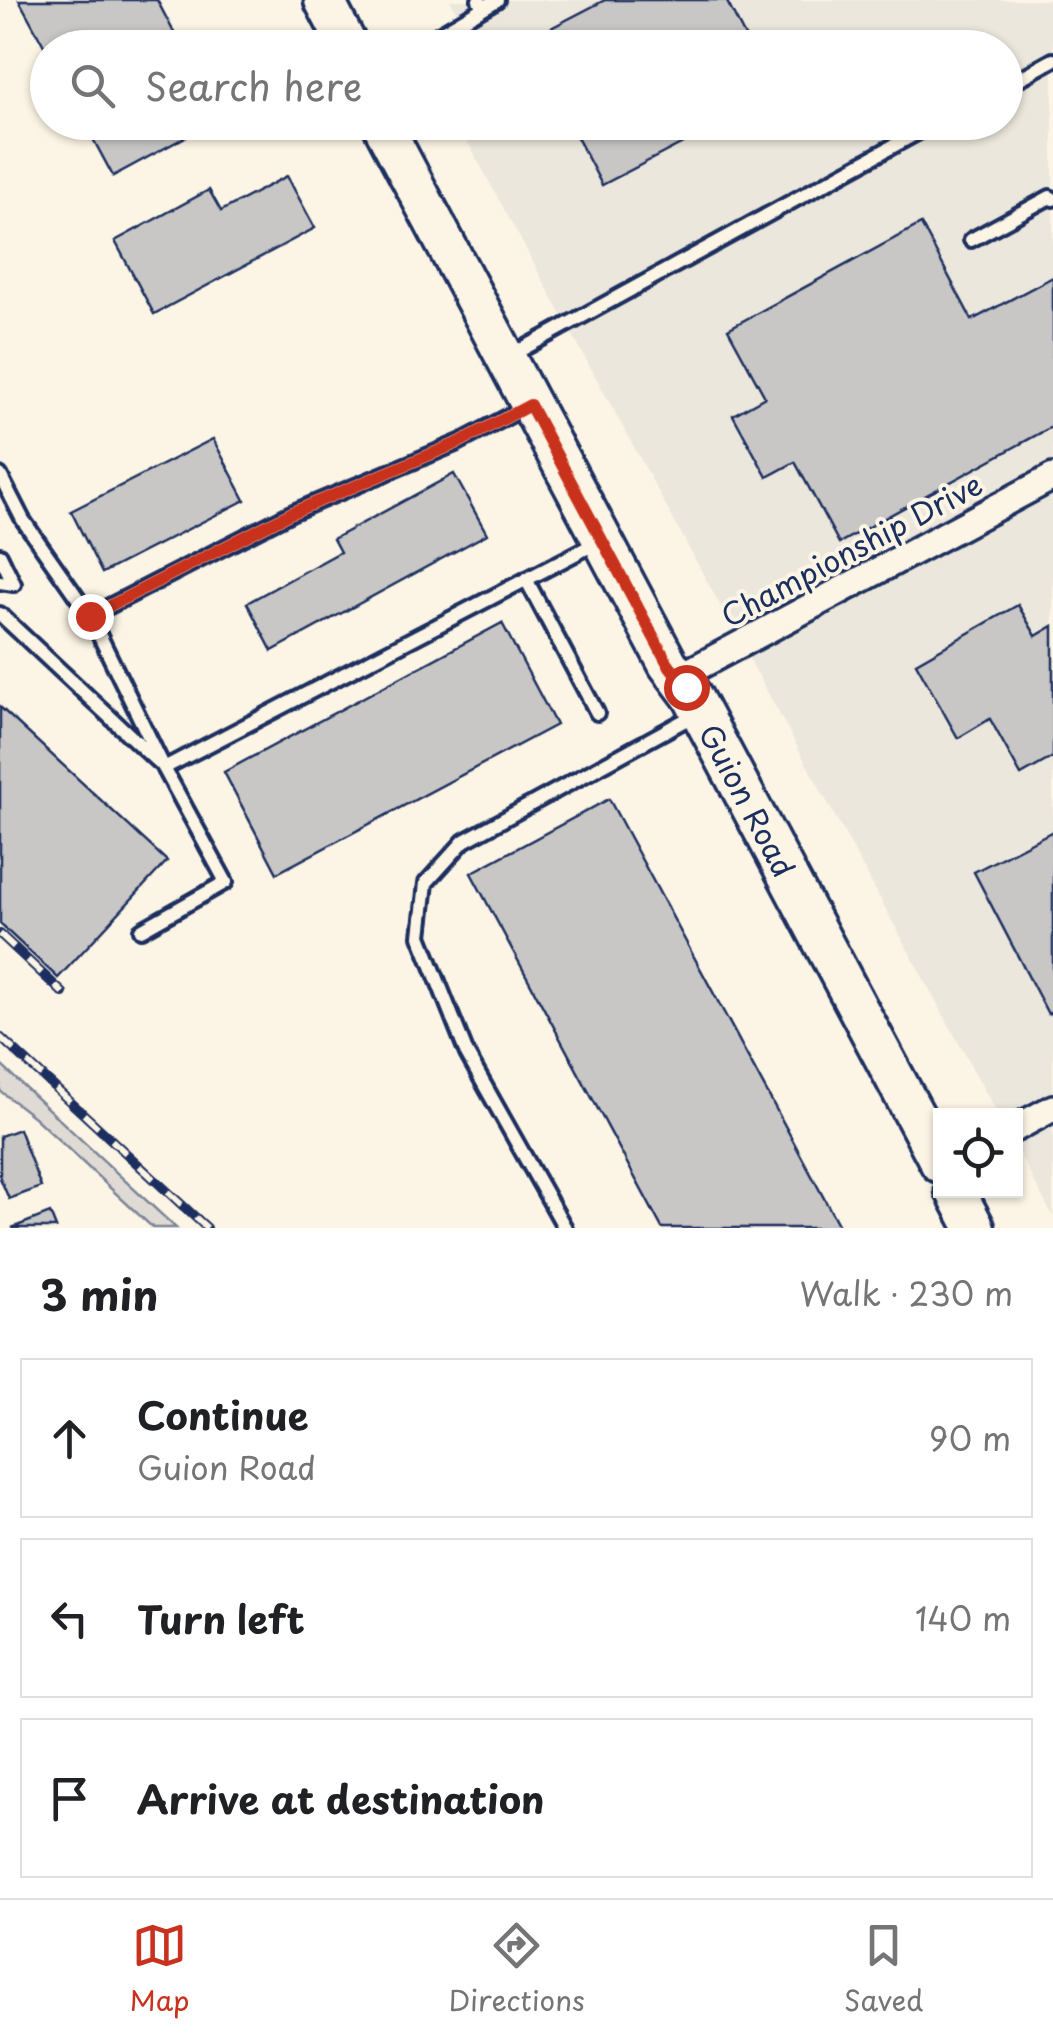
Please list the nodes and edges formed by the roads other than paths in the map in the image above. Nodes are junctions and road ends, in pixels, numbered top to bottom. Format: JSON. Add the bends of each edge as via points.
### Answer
{"nodes":[{"id":1,"x":324,"y":0,"type":"edge"},
{"id":2,"x":498,"y":0,"type":"edge"},
{"id":3,"x":481,"y":4,"type":"edge"},
{"id":4,"x":340,"y":30,"type":"edge"},
{"id":5,"x":443,"y":30,"type":"edge"},
{"id":6,"x":1053,"y":60,"type":"edge"},
{"id":7,"x":1023,"y":77,"type":"edge"},
{"id":8,"x":391,"y":140,"type":"edge"},
{"id":9,"x":905,"y":140,"type":"edge"},
{"id":10,"x":1053,"y":199,"type":"edge"},
{"id":11,"x":970,"y":240,"type":"dead end"},
{"id":12,"x":506,"y":358,"type":"junction"},
{"id":13,"x":530,"y":405,"type":"junction"},
{"id":14,"x":0,"y":475,"type":"edge"},
{"id":15,"x":1053,"y":477,"type":"edge"},
{"id":16,"x":602,"y":539,"type":"junction"},
{"id":17,"x":0,"y":555,"type":"edge"},
{"id":18,"x":526,"y":579,"type":"junction"},
{"id":19,"x":0,"y":582,"type":"edge"},
{"id":20,"x":0,"y":614,"type":"edge"},
{"id":21,"x":90,"y":616,"type":"junction"},
{"id":22,"x":679,"y":677,"type":"junction"},
{"id":23,"x":700,"y":712,"type":"junction"},
{"id":24,"x":597,"y":713,"type":"dead end"},
{"id":25,"x":164,"y":768,"type":"junction"},
{"id":26,"x":141,"y":930,"type":"dead end"},
{"id":27,"x":1053,"y":1108,"type":"edge"},
{"id":28,"x":1023,"y":1124,"type":"edge"},
{"id":29,"x":933,"y":1150,"type":"edge"},
{"id":30,"x":959,"y":1198,"type":"edge"},
{"id":31,"x":565,"y":1228,"type":"edge"},
{"id":32,"x":975,"y":1228,"type":"edge"}],
"edges":[{"from":1,"to":4,"type":"street"},
{"from":2,"to":3,"type":"lane"},
{"from":3,"to":5,"type":"lane"},
{"from":6,"to":7,"type":"lane"},
{"from":8,"to":12,"type":"street","name":"Guion Road"},
{"from":9,"to":12,"type":"lane"},
{"from":10,"to":11,"type":"lane"},
{"from":12,"to":13,"type":"street","name":"Guion Road"},
{"from":13,"to":16,"type":"street","name":"Guion Road"},
{"from":13,"to":21,"type":"lane","via":[[291,513]]},
{"from":14,"to":21,"type":"lane"},
{"from":15,"to":22,"type":"street","name":"Championship Drive"},
{"from":16,"to":18,"type":"lane"},
{"from":16,"to":22,"type":"street","name":"Guion Road"},
{"from":17,"to":19,"type":"lane","via":[[14,584]]},
{"from":18,"to":24,"type":"lane"},
{"from":18,"to":25,"type":"lane"},
{"from":20,"to":25,"type":"lane"},
{"from":21,"to":25,"type":"lane"},
{"from":22,"to":23,"type":"street","name":"Guion Road"},
{"from":23,"to":29,"type":"street","name":"Guion Road"},
{"from":23,"to":31,"type":"lane","via":[[464,841],[426,883],[420,936],[467,1054]]},
{"from":25,"to":26,"type":"lane","via":[[226,882]]},
{"from":27,"to":28,"type":"street"},
{"from":30,"to":32,"type":"street"}]}
